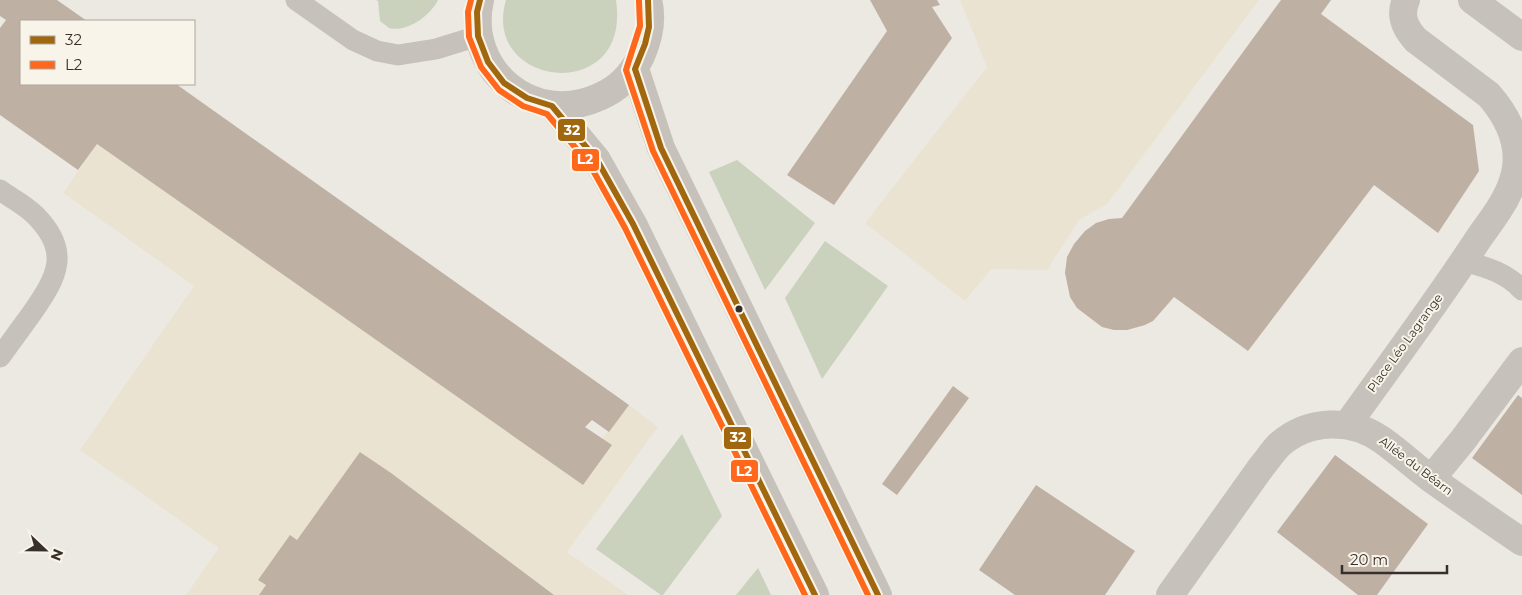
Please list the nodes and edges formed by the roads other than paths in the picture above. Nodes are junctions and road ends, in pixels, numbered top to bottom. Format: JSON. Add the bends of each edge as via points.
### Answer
{"nodes":[{"id":1,"x":296,"y":0,"type":"edge"},
{"id":2,"x":480,"y":0,"type":"edge"},
{"id":3,"x":648,"y":0,"type":"edge"},
{"id":4,"x":1406,"y":0,"type":"edge"},
{"id":5,"x":1472,"y":0,"type":"edge"},
{"id":6,"x":478,"y":36,"type":"junction"},
{"id":7,"x":1522,"y":37,"type":"edge"},
{"id":8,"x":635,"y":69,"type":"junction"},
{"id":9,"x":552,"y":106,"type":"junction"},
{"id":10,"x":0,"y":190,"type":"edge"},
{"id":11,"x":1464,"y":260,"type":"junction"},
{"id":12,"x":1522,"y":290,"type":"edge"},
{"id":13,"x":0,"y":357,"type":"edge"},
{"id":14,"x":1522,"y":361,"type":"edge"},
{"id":15,"x":1347,"y":425,"type":"junction"},
{"id":16,"x":1431,"y":479,"type":"junction"},
{"id":17,"x":1522,"y":542,"type":"edge"},
{"id":18,"x":815,"y":595,"type":"edge"},
{"id":19,"x":878,"y":595,"type":"edge"},
{"id":20,"x":1170,"y":595,"type":"edge"}],
"edges":[{"from":1,"to":6,"type":"lane","via":[[353,40],[398,55],[436,49]]},
{"from":2,"to":6,"type":"street"},
{"from":3,"to":8,"type":"street","via":[[651,12],[648,42]]},
{"from":4,"to":11,"type":"street","name":"Place Léo Lagrange","via":[[1403,19],[1407,31],[1489,95],[1499,106],[1515,141],[1516,166],[1509,192]]},
{"from":5,"to":7,"type":"street"},
{"from":6,"to":9,"type":"street","via":[[488,62],[504,83],[527,98]]},
{"from":8,"to":9,"type":"street","via":[[612,91],[584,104]]},
{"from":8,"to":19,"type":"street","via":[[661,148]]},
{"from":9,"to":18,"type":"street","via":[[597,160],[633,224]]},
{"from":10,"to":13,"type":"lane","via":[[33,213],[44,225],[58,256],[57,268],[47,291]]},
{"from":11,"to":12,"type":"lane","via":[[1500,273]]},
{"from":11,"to":15,"type":"street","name":"Place Léo Lagrange"},
{"from":14,"to":16,"type":"street"},
{"from":15,"to":16,"type":"street","name":"Allée du Béarn","via":[[1382,440]]},
{"from":15,"to":20,"type":"street","name":"Allée du Béarn","via":[[1304,430],[1279,446]]},
{"from":16,"to":17,"type":"street","name":"Allée du Béarn"}]}
